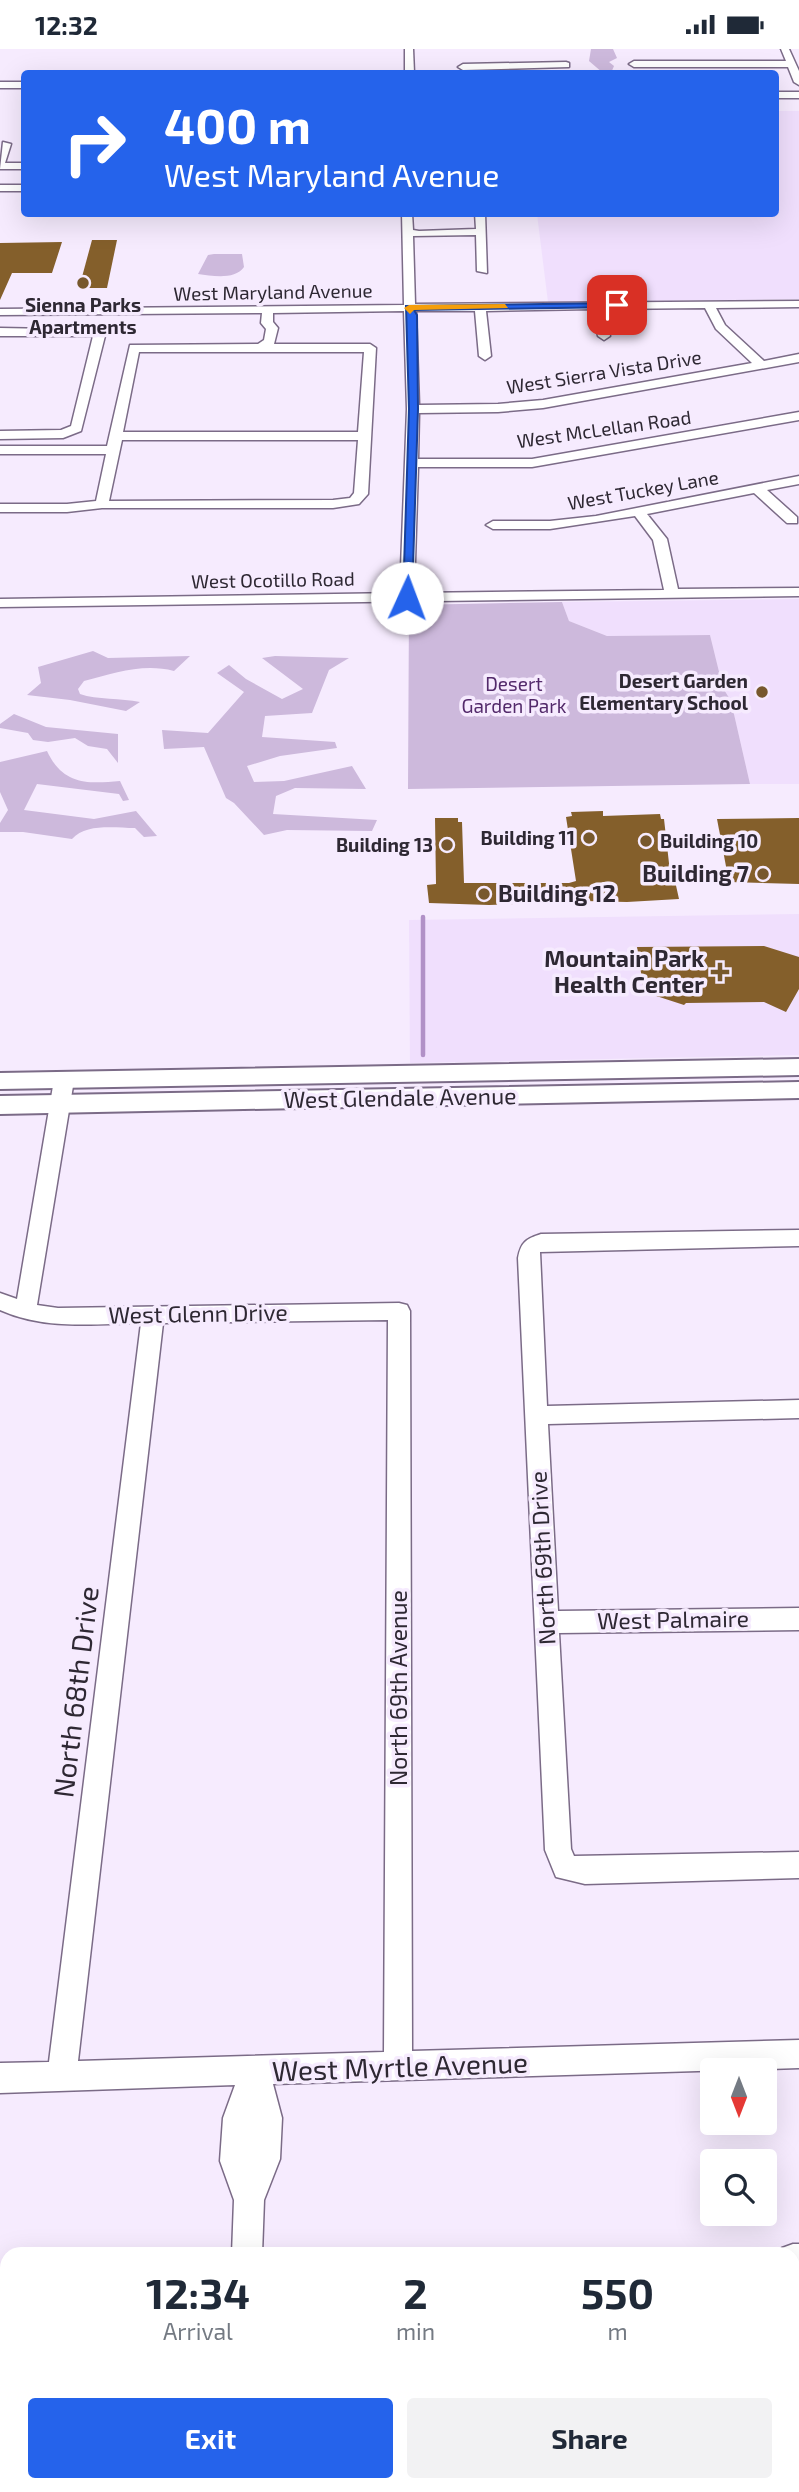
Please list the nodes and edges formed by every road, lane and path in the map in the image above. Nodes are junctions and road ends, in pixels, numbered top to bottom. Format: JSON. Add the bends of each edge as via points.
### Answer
{"nodes":[{"id":1,"x":410,"y":49,"type":"edge"},
{"id":2,"x":785,"y":50,"type":"edge"},
{"id":3,"x":799,"y":50,"type":"edge"},
{"id":4,"x":634,"y":64,"type":"dead end"},
{"id":5,"x":791,"y":64,"type":"junction"},
{"id":6,"x":566,"y":65,"type":"dead end"},
{"id":7,"x":463,"y":66,"type":"edge"},
{"id":8,"x":410,"y":70,"type":"edge"},
{"id":9,"x":799,"y":82,"type":"edge"},
{"id":10,"x":0,"y":85,"type":"edge"},
{"id":11,"x":21,"y":85,"type":"edge"},
{"id":12,"x":779,"y":95,"type":"edge"},
{"id":13,"x":799,"y":95,"type":"edge"},
{"id":14,"x":6,"y":144,"type":"dead end"},
{"id":15,"x":0,"y":165,"type":"edge"},
{"id":16,"x":21,"y":166,"type":"edge"},
{"id":17,"x":0,"y":188,"type":"edge"},
{"id":18,"x":21,"y":188,"type":"edge"},
{"id":19,"x":407,"y":217,"type":"edge"},
{"id":20,"x":480,"y":217,"type":"edge"},
{"id":21,"x":407,"y":232,"type":"junction"},
{"id":22,"x":481,"y":232,"type":"junction"},
{"id":23,"x":483,"y":271,"type":"dead end"},
{"id":24,"x":799,"y":304,"type":"edge"},
{"id":25,"x":709,"y":305,"type":"junction"},
{"id":26,"x":597,"y":306,"type":"junction"},
{"id":27,"x":480,"y":307,"type":"junction"},
{"id":28,"x":409,"y":308,"type":"junction"},
{"id":29,"x":268,"y":309,"type":"junction"},
{"id":30,"x":0,"y":312,"type":"edge"},
{"id":31,"x":39,"y":323,"type":"junction"},
{"id":32,"x":0,"y":332,"type":"edge"},
{"id":33,"x":604,"y":336,"type":"dead end"},
{"id":34,"x":258,"y":344,"type":"junction"},
{"id":35,"x":485,"y":356,"type":"dead end"},
{"id":36,"x":799,"y":358,"type":"edge"},
{"id":37,"x":762,"y":365,"type":"junction"},
{"id":38,"x":414,"y":409,"type":"junction"},
{"id":39,"x":799,"y":417,"type":"edge"},
{"id":40,"x":0,"y":435,"type":"edge"},
{"id":41,"x":116,"y":436,"type":"junction"},
{"id":42,"x":366,"y":436,"type":"junction"},
{"id":43,"x":0,"y":450,"type":"edge"},
{"id":44,"x":113,"y":450,"type":"junction"},
{"id":45,"x":413,"y":463,"type":"junction"},
{"id":46,"x":799,"y":480,"type":"edge"},
{"id":47,"x":757,"y":488,"type":"junction"},
{"id":48,"x":102,"y":504,"type":"junction"},
{"id":49,"x":0,"y":508,"type":"edge"},
{"id":50,"x":638,"y":512,"type":"junction"},
{"id":51,"x":792,"y":520,"type":"dead end"},
{"id":52,"x":492,"y":525,"type":"dead end"},
{"id":53,"x":799,"y":592,"type":"edge"},
{"id":54,"x":672,"y":594,"type":"junction"},
{"id":55,"x":407,"y":598,"type":"junction"},
{"id":56,"x":0,"y":603,"type":"edge"},
{"id":57,"x":799,"y":1067,"type":"edge"},
{"id":58,"x":64,"y":1080,"type":"junction"},
{"id":59,"x":0,"y":1081,"type":"edge"},
{"id":60,"x":620,"y":1082,"type":"junction"},
{"id":61,"x":799,"y":1090,"type":"edge"},
{"id":62,"x":61,"y":1104,"type":"junction"},
{"id":63,"x":0,"y":1105,"type":"edge"},
{"id":64,"x":799,"y":1238,"type":"edge"},
{"id":65,"x":0,"y":1301,"type":"edge"},
{"id":66,"x":400,"y":1311,"type":"joint"},
{"id":67,"x":24,"y":1312,"type":"junction"},
{"id":68,"x":153,"y":1314,"type":"junction"},
{"id":69,"x":799,"y":1409,"type":"edge"},
{"id":70,"x":535,"y":1415,"type":"junction"},
{"id":71,"x":799,"y":1619,"type":"edge"},
{"id":72,"x":546,"y":1622,"type":"junction"},
{"id":73,"x":799,"y":1865,"type":"edge"},
{"id":74,"x":799,"y":2053,"type":"edge"},
{"id":75,"x":398,"y":2066,"type":"junction"},
{"id":76,"x":255,"y":2072,"type":"junction"},
{"id":77,"x":62,"y":2077,"type":"junction"},
{"id":78,"x":0,"y":2078,"type":"edge"},
{"id":79,"x":247,"y":2247,"type":"edge"}],
"edges":[{"from":1,"to":8,"type":"street"},
{"from":2,"to":3,"type":"street"},
{"from":2,"to":5,"type":"street"},
{"from":4,"to":5,"type":"street"},
{"from":5,"to":9,"type":"street"},
{"from":6,"to":7,"type":"street"},
{"from":10,"to":11,"type":"street"},
{"from":12,"to":13,"type":"street"},
{"from":14,"to":15,"type":"street"},
{"from":15,"to":16,"type":"street"},
{"from":17,"to":18,"type":"street"},
{"from":19,"to":21,"type":"street"},
{"from":20,"to":22,"type":"street"},
{"from":21,"to":22,"type":"street"},
{"from":21,"to":28,"type":"street"},
{"from":22,"to":23,"type":"street"},
{"from":24,"to":25,"type":"street","name":"West Maryland Avenue"},
{"from":25,"to":26,"type":"street","name":"West Maryland Avenue"},
{"from":25,"to":37,"type":"street","via":[[720,327]]},
{"from":26,"to":27,"type":"street","name":"West Maryland Avenue"},
{"from":26,"to":33,"type":"street"},
{"from":27,"to":28,"type":"street","name":"West Maryland Avenue"},
{"from":27,"to":35,"type":"street"},
{"from":28,"to":29,"type":"street","name":"West Maryland Avenue"},
{"from":28,"to":38,"type":"street"},
{"from":29,"to":31,"type":"street","name":"West Maryland Avenue"},
{"from":29,"to":34,"type":"street","via":[[262,325],[272,328],[270,342]]},
{"from":30,"to":31,"type":"street","name":"West Maryland Avenue"},
{"from":31,"to":32,"type":"street"},
{"from":31,"to":40,"type":"street","via":[[100,332],[72,420],[77,428],[63,435]]},
{"from":34,"to":41,"type":"street","via":[[134,348]]},
{"from":34,"to":42,"type":"street","via":[[369,348]]},
{"from":36,"to":37,"type":"street","name":"West Sierra Vista Drive"},
{"from":37,"to":38,"type":"street","name":"West Sierra Vista Drive","via":[[532,405]]},
{"from":38,"to":45,"type":"street"},
{"from":39,"to":45,"type":"street","name":"West McLellan Road","via":[[532,463]]},
{"from":41,"to":42,"type":"street"},
{"from":41,"to":44,"type":"street"},
{"from":42,"to":48,"type":"street","via":[[364,487],[354,501]]},
{"from":43,"to":44,"type":"street"},
{"from":44,"to":48,"type":"street"},
{"from":45,"to":55,"type":"street"},
{"from":46,"to":47,"type":"street","name":"West Tuckey Lane"},
{"from":47,"to":50,"type":"street","name":"West Tuckey Lane"},
{"from":47,"to":51,"type":"street"},
{"from":48,"to":49,"type":"street"},
{"from":50,"to":52,"type":"street","name":"West Tuckey Lane","via":[[573,523]]},
{"from":50,"to":54,"type":"street","via":[[660,539]]},
{"from":53,"to":54,"type":"street","name":"West Ocotillo Road"},
{"from":54,"to":55,"type":"street","name":"West Ocotillo Road"},
{"from":55,"to":56,"type":"street","name":"West Ocotillo Road"},
{"from":57,"to":60,"type":"main road","name":"West Glendale Avenue"},
{"from":58,"to":59,"type":"main road","name":"West Glendale Avenue"},
{"from":58,"to":60,"type":"main road","name":"West Glendale Avenue"},
{"from":58,"to":62,"type":"street"},
{"from":60,"to":61,"type":"main road","name":"West Glendale Avenue"},
{"from":60,"to":62,"type":"main road","name":"West Glendale Avenue"},
{"from":62,"to":63,"type":"main road","name":"West Glendale Avenue"},
{"from":62,"to":67,"type":"street"},
{"from":64,"to":70,"type":"street","name":"North 69th Drive","via":[[541,1242],[530,1247]]},
{"from":65,"to":67,"type":"street","name":"West Glenn Drive"},
{"from":66,"to":68,"type":"street","name":"West Glenn Drive"},
{"from":66,"to":75,"type":"street","name":"North 69th Avenue"},
{"from":67,"to":68,"type":"street","name":"West Glenn Drive","via":[[58,1317]]},
{"from":68,"to":77,"type":"street","name":"North 68th Drive"},
{"from":69,"to":70,"type":"street"},
{"from":70,"to":72,"type":"street","name":"North 69th Drive"},
{"from":71,"to":72,"type":"street","name":"West Palmaire"},
{"from":72,"to":73,"type":"street","name":"North 69th Drive","via":[[558,1850],[566,1868]]},
{"from":74,"to":75,"type":"street","name":"West Myrtle Avenue"},
{"from":75,"to":76,"type":"street","name":"West Myrtle Avenue"},
{"from":76,"to":77,"type":"street","name":"West Myrtle Avenue"},
{"from":76,"to":79,"type":"street","via":[[267,2118],[265,2159],[249,2200]]},
{"from":77,"to":78,"type":"street","name":"West Myrtle Avenue"}]}
